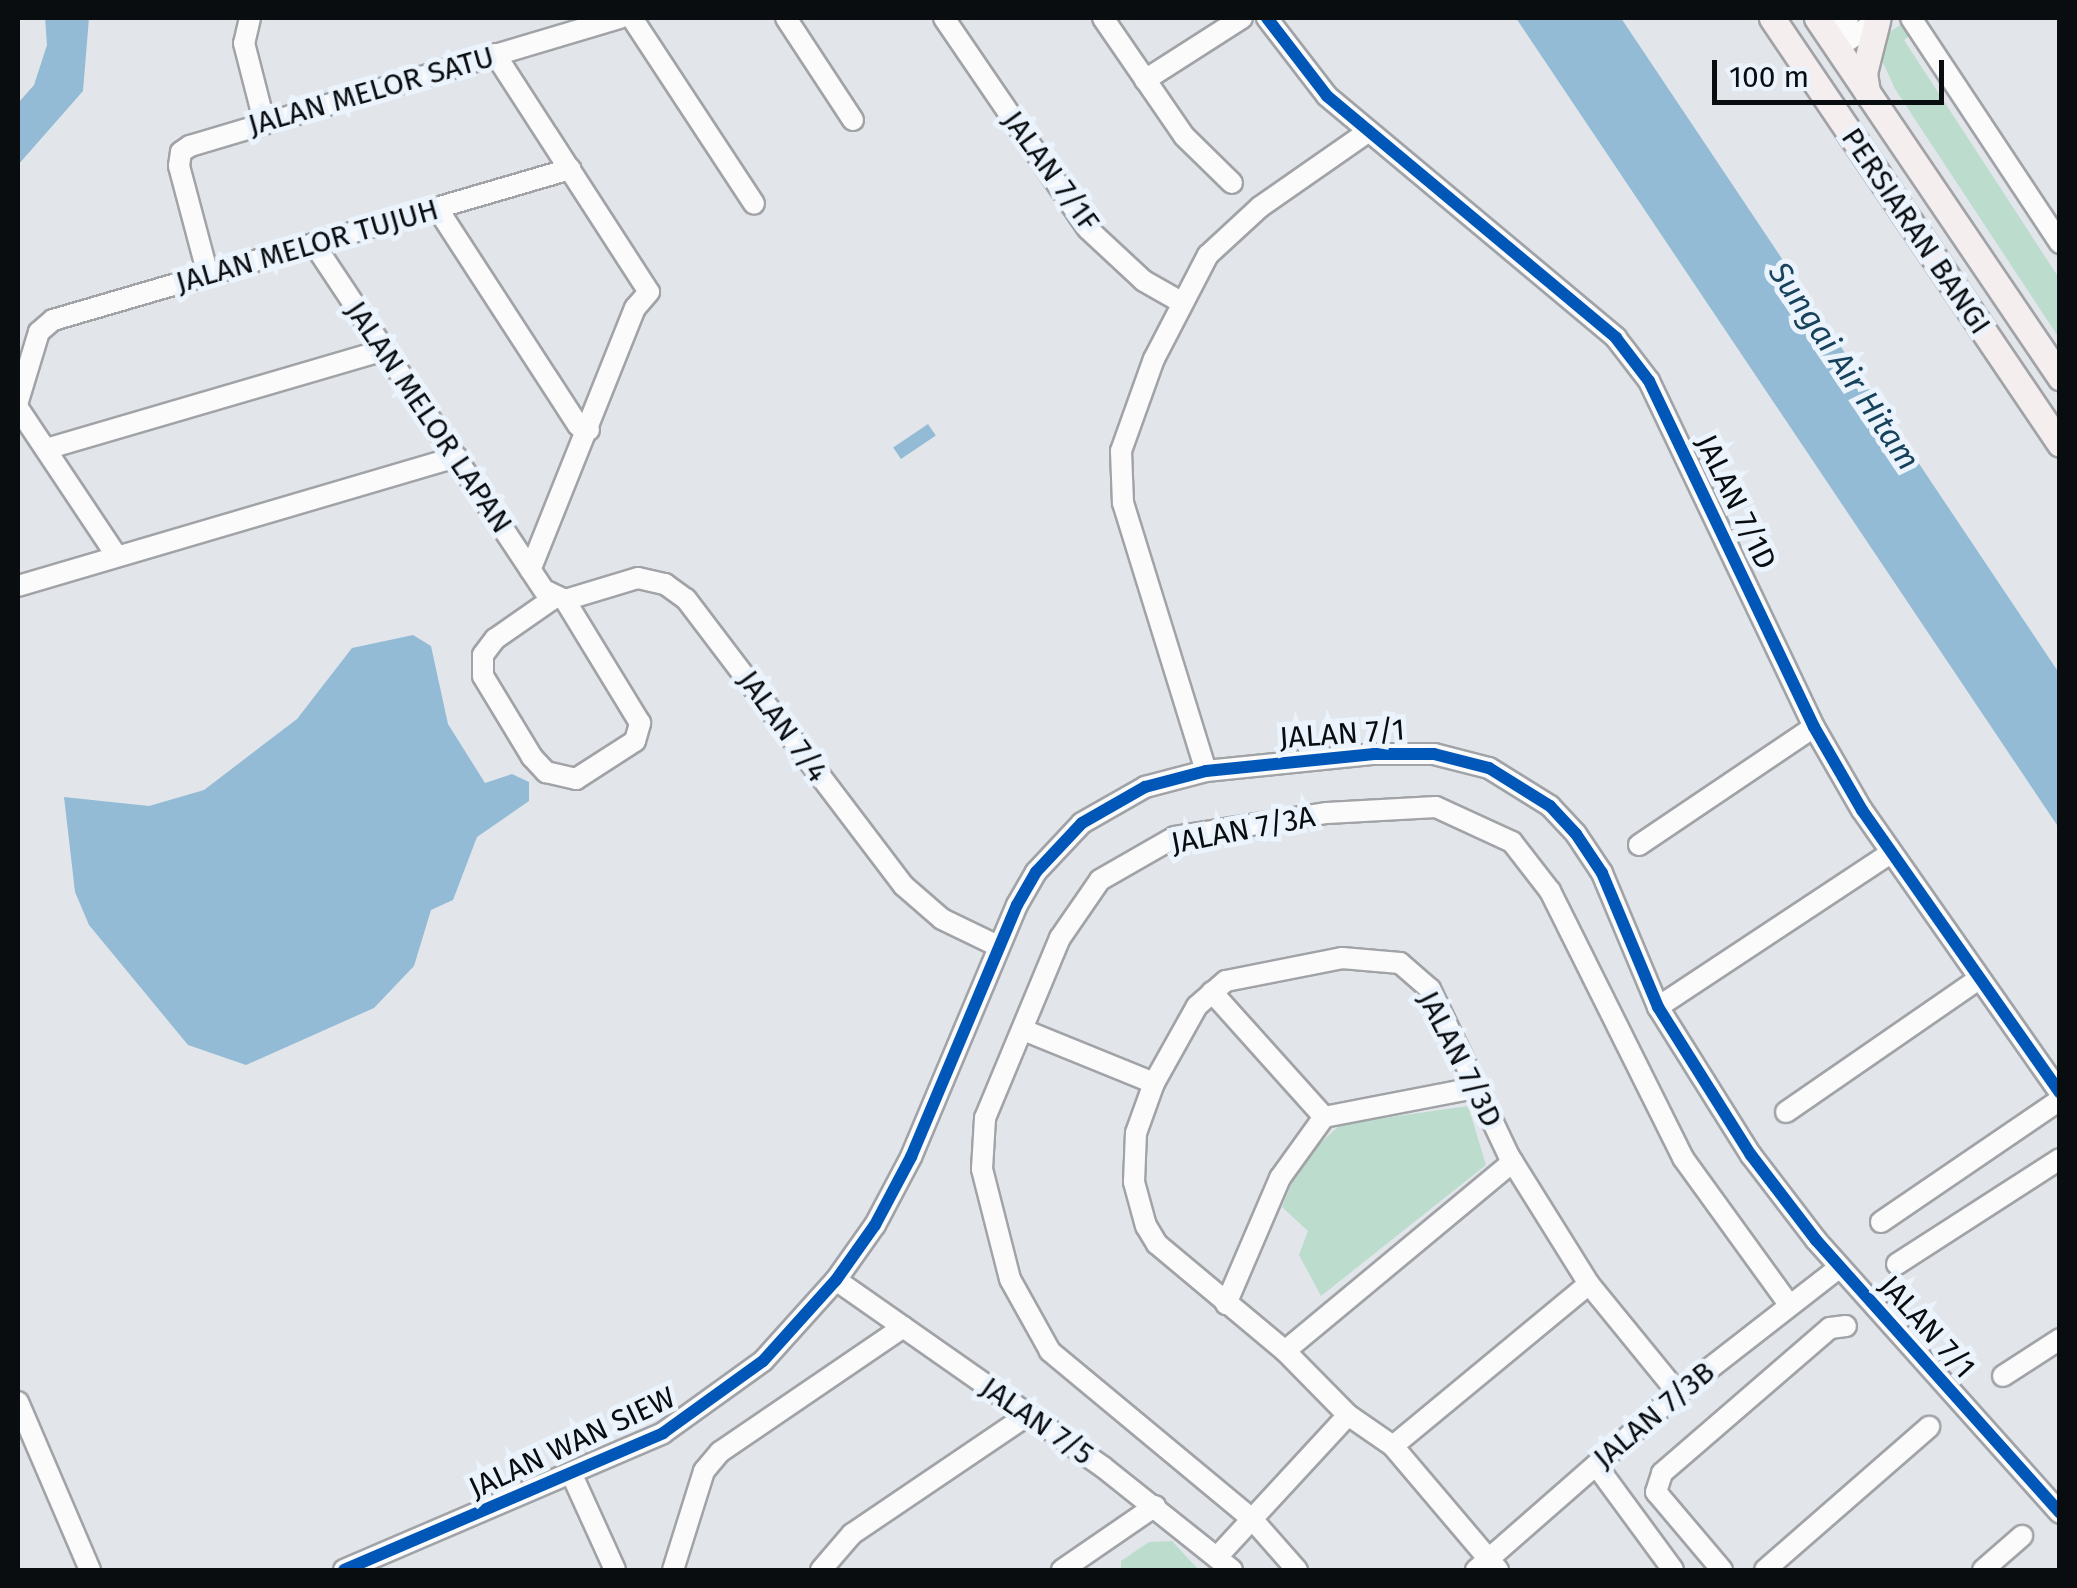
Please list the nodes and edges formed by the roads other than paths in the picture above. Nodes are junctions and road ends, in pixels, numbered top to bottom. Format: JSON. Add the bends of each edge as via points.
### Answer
{"nodes":[{"id":1,"x":250,"y":18,"type":"edge"},
{"id":2,"x":620,"y":18,"type":"edge"},
{"id":3,"x":632,"y":18,"type":"edge"},
{"id":4,"x":786,"y":18,"type":"edge"},
{"id":5,"x":944,"y":18,"type":"edge"},
{"id":6,"x":1103,"y":18,"type":"edge"},
{"id":7,"x":1242,"y":18,"type":"edge"},
{"id":8,"x":1267,"y":18,"type":"edge"},
{"id":9,"x":1772,"y":18,"type":"edge"},
{"id":10,"x":1788,"y":18,"type":"edge"},
{"id":11,"x":1912,"y":18,"type":"edge"},
{"id":12,"x":1879,"y":19,"type":"edge"},
{"id":13,"x":1830,"y":33,"type":"edge"},
{"id":14,"x":495,"y":54,"type":"junction"},
{"id":15,"x":1146,"y":80,"type":"junction"},
{"id":16,"x":1867,"y":92,"type":"junction"},
{"id":17,"x":853,"y":120,"type":"dead end"},
{"id":18,"x":264,"y":121,"type":"junction"},
{"id":19,"x":1366,"y":133,"type":"junction"},
{"id":20,"x":570,"y":169,"type":"junction"},
{"id":21,"x":1232,"y":183,"type":"dead end"},
{"id":22,"x":754,"y":204,"type":"dead end"},
{"id":23,"x":437,"y":208,"type":"junction"},
{"id":24,"x":2060,"y":243,"type":"edge"},
{"id":25,"x":314,"y":244,"type":"junction"},
{"id":26,"x":1931,"y":252,"type":"junction"},
{"id":27,"x":208,"y":275,"type":"junction"},
{"id":28,"x":1181,"y":302,"type":"junction"},
{"id":29,"x":384,"y":350,"type":"junction"},
{"id":30,"x":2058,"y":373,"type":"edge"},
{"id":31,"x":18,"y":405,"type":"edge"},
{"id":32,"x":589,"y":430,"type":"junction"},
{"id":33,"x":2060,"y":444,"type":"edge"},
{"id":34,"x":46,"y":449,"type":"junction"},
{"id":35,"x":456,"y":458,"type":"junction"},
{"id":36,"x":116,"y":555,"type":"junction"},
{"id":37,"x":530,"y":570,"type":"junction"},
{"id":38,"x":18,"y":586,"type":"edge"},
{"id":39,"x":554,"y":596,"type":"junction"},
{"id":40,"x":1814,"y":727,"type":"junction"},
{"id":41,"x":1206,"y":771,"type":"junction"},
{"id":42,"x":1639,"y":845,"type":"dead end"},
{"id":43,"x":1890,"y":853,"type":"junction"},
{"id":44,"x":998,"y":946,"type":"junction"},
{"id":45,"x":1977,"y":980,"type":"junction"},
{"id":46,"x":1212,"y":992,"type":"junction"},
{"id":47,"x":1658,"y":1007,"type":"junction"},
{"id":48,"x":1026,"y":1031,"type":"junction"},
{"id":49,"x":1154,"y":1083,"type":"junction"},
{"id":50,"x":1475,"y":1088,"type":"junction"},
{"id":51,"x":2060,"y":1096,"type":"edge"},
{"id":52,"x":1786,"y":1112,"type":"dead end"},
{"id":53,"x":1324,"y":1117,"type":"junction"},
{"id":54,"x":2060,"y":1159,"type":"edge"},
{"id":55,"x":1513,"y":1162,"type":"junction"},
{"id":56,"x":1881,"y":1222,"type":"dead end"},
{"id":57,"x":1897,"y":1264,"type":"dead end"},
{"id":58,"x":1840,"y":1267,"type":"junction"},
{"id":59,"x":836,"y":1280,"type":"junction"},
{"id":60,"x":1589,"y":1284,"type":"junction"},
{"id":61,"x":1788,"y":1303,"type":"junction"},
{"id":62,"x":1226,"y":1304,"type":"junction"},
{"id":63,"x":903,"y":1326,"type":"junction"},
{"id":64,"x":1846,"y":1326,"type":"dead end"},
{"id":65,"x":2060,"y":1339,"type":"edge"},
{"id":66,"x":1284,"y":1351,"type":"junction"},
{"id":67,"x":2003,"y":1376,"type":"dead end"},
{"id":68,"x":1678,"y":1394,"type":"junction"},
{"id":69,"x":18,"y":1402,"type":"edge"},
{"id":70,"x":1348,"y":1414,"type":"junction"},
{"id":71,"x":1028,"y":1415,"type":"junction"},
{"id":72,"x":1928,"y":1427,"type":"dead end"},
{"id":73,"x":1393,"y":1446,"type":"junction"},
{"id":74,"x":1596,"y":1464,"type":"junction"},
{"id":75,"x":572,"y":1475,"type":"junction"},
{"id":76,"x":1155,"y":1506,"type":"junction"},
{"id":77,"x":2060,"y":1513,"type":"edge"},
{"id":78,"x":1252,"y":1519,"type":"junction"},
{"id":79,"x":2022,"y":1536,"type":"dead end"},
{"id":80,"x":1088,"y":1563,"type":"edge"},
{"id":81,"x":1224,"y":1564,"type":"edge"},
{"id":82,"x":1488,"y":1566,"type":"edge"},
{"id":83,"x":90,"y":1570,"type":"edge"},
{"id":84,"x":344,"y":1570,"type":"edge"},
{"id":85,"x":615,"y":1570,"type":"edge"},
{"id":86,"x":673,"y":1570,"type":"edge"},
{"id":87,"x":822,"y":1570,"type":"edge"},
{"id":88,"x":1062,"y":1570,"type":"edge"},
{"id":89,"x":1297,"y":1570,"type":"edge"},
{"id":90,"x":1673,"y":1570,"type":"edge"},
{"id":91,"x":1722,"y":1570,"type":"edge"},
{"id":92,"x":1765,"y":1570,"type":"edge"},
{"id":93,"x":1983,"y":1570,"type":"edge"}],
"edges":[{"from":1,"to":18,"type":"street","via":[[244,43]]},
{"from":2,"to":14,"type":"street","name":"JALAN MELOR SATU"},
{"from":3,"to":22,"type":"street"},
{"from":4,"to":17,"type":"street"},
{"from":5,"to":28,"type":"street","name":"JALAN 7/1F","via":[[1088,229],[1144,281]]},
{"from":6,"to":15,"type":"street"},
{"from":7,"to":15,"type":"street"},
{"from":8,"to":19,"type":"street","name":"JALAN 7/1D","via":[[1326,96]]},
{"from":9,"to":26,"type":"main road","name":"PERSIARAN BANGI"},
{"from":10,"to":13,"type":"main road"},
{"from":11,"to":24,"type":"street"},
{"from":12,"to":13,"type":"street"},
{"from":12,"to":16,"type":"main road","via":[[1864,73]]},
{"from":13,"to":16,"type":"main road","name":"PERSIARAN BANGI"},
{"from":13,"to":26,"type":"main road","via":[[1824,74],[1924,224]]},
{"from":14,"to":18,"type":"street","name":"JALAN MELOR SATU"},
{"from":14,"to":20,"type":"street"},
{"from":15,"to":21,"type":"street","via":[[1184,136]]},
{"from":16,"to":30,"type":"main road","name":"PERSIARAN BANGI"},
{"from":18,"to":27,"type":"street","name":"JALAN MELOR SATU","via":[[181,152]]},
{"from":19,"to":28,"type":"street","via":[[1247,219],[1208,255]]},
{"from":19,"to":40,"type":"street","name":"JALAN 7/1D","via":[[1616,338],[1649,381]]},
{"from":20,"to":23,"type":"street","name":"JALAN MELOR TUJUH"},
{"from":20,"to":32,"type":"street","via":[[649,292],[635,308]]},
{"from":23,"to":25,"type":"street","name":"JALAN MELOR TUJUH"},
{"from":23,"to":32,"type":"street","via":[[578,425]]},
{"from":25,"to":27,"type":"street","name":"JALAN MELOR TUJUH"},
{"from":25,"to":29,"type":"street","name":"JALAN MELOR LAPAN"},
{"from":26,"to":33,"type":"main road","name":"PERSIARAN BANGI"},
{"from":27,"to":31,"type":"street","name":"JALAN MELOR TUJUH","via":[[45,325]]},
{"from":28,"to":41,"type":"street","via":[[1121,451],[1123,503]]},
{"from":29,"to":34,"type":"street"},
{"from":29,"to":35,"type":"street","name":"JALAN MELOR LAPAN"},
{"from":31,"to":34,"type":"street"},
{"from":32,"to":37,"type":"street"},
{"from":34,"to":36,"type":"street"},
{"from":35,"to":36,"type":"street"},
{"from":35,"to":37,"type":"street","name":"JALAN MELOR LAPAN"},
{"from":36,"to":38,"type":"street"},
{"from":37,"to":39,"type":"street","name":"JALAN MELOR LAPAN"},
{"from":39,"to":39,"type":"street","name":"JALAN MELOR LAPAN","via":[[495,639],[483,655],[482,676],[532,757],[546,772],[576,779],[635,741],[640,723],[634,702]]},
{"from":39,"to":44,"type":"street","name":"JALAN 7/4","via":[[638,578],[686,599],[904,886],[942,919]]},
{"from":40,"to":42,"type":"street"},
{"from":40,"to":43,"type":"street","name":"JALAN 7/1D"},
{"from":41,"to":44,"type":"street","name":"JALAN 7/1","via":[[1144,787],[1082,823],[1036,872]]},
{"from":41,"to":47,"type":"street","name":"JALAN 7/1","via":[[1434,754],[1503,776],[1576,834],[1602,872]]},
{"from":43,"to":45,"type":"street","name":"JALAN 7/1D"},
{"from":43,"to":47,"type":"street"},
{"from":44,"to":59,"type":"street","name":"JALAN 7/1","via":[[911,1157]]},
{"from":45,"to":51,"type":"street","name":"JALAN 7/1D"},
{"from":45,"to":52,"type":"street"},
{"from":46,"to":49,"type":"street","via":[[1196,1006]]},
{"from":46,"to":50,"type":"street","name":"JALAN 7/3D","via":[[1226,981],[1342,958],[1400,964],[1430,989]]},
{"from":46,"to":53,"type":"street"},
{"from":47,"to":58,"type":"street","name":"JALAN 7/1","via":[[1751,1156]]},
{"from":48,"to":49,"type":"street"},
{"from":48,"to":61,"type":"street","name":"JALAN 7/3A","via":[[1060,938],[1100,880],[1175,837],[1327,813],[1436,807],[1512,842],[1550,891],[1652,1105]]},
{"from":48,"to":78,"type":"street","name":"JALAN 7/3A","via":[[986,1118],[982,1169],[1010,1279],[1050,1351]]},
{"from":49,"to":62,"type":"street","via":[[1132,1156],[1138,1205],[1157,1244]]},
{"from":50,"to":53,"type":"street"},
{"from":50,"to":55,"type":"street","name":"JALAN 7/3D"},
{"from":51,"to":56,"type":"street"},
{"from":53,"to":62,"type":"street","via":[[1280,1178]]},
{"from":54,"to":57,"type":"street"},
{"from":55,"to":60,"type":"street","name":"JALAN 7/3D"},
{"from":55,"to":66,"type":"street"},
{"from":58,"to":61,"type":"street","name":"JALAN 7/3B"},
{"from":58,"to":77,"type":"street","name":"JALAN 7/1"},
{"from":59,"to":63,"type":"street","name":"JALAN 7/5"},
{"from":59,"to":75,"type":"street","name":"JALAN WAN SIEW","via":[[763,1361],[704,1408]]},
{"from":60,"to":68,"type":"street","name":"JALAN 7/3D"},
{"from":60,"to":73,"type":"street"},
{"from":61,"to":68,"type":"street","name":"JALAN 7/3B"},
{"from":62,"to":66,"type":"street"},
{"from":63,"to":71,"type":"street","name":"JALAN 7/5"},
{"from":63,"to":86,"type":"street","via":[[720,1452],[704,1471]]},
{"from":64,"to":91,"type":"street","via":[[1830,1328],[1656,1485],[1661,1500]]},
{"from":65,"to":67,"type":"street"},
{"from":66,"to":70,"type":"street"},
{"from":68,"to":74,"type":"street","name":"JALAN 7/3B"},
{"from":69,"to":83,"type":"street"},
{"from":70,"to":73,"type":"street"},
{"from":70,"to":78,"type":"street"},
{"from":71,"to":76,"type":"street","name":"JALAN 7/5"},
{"from":71,"to":87,"type":"street","via":[[852,1534]]},
{"from":72,"to":92,"type":"street"},
{"from":73,"to":82,"type":"street"},
{"from":74,"to":82,"type":"street","name":"JALAN 7/3B"},
{"from":74,"to":90,"type":"street"},
{"from":75,"to":84,"type":"street","name":"JALAN WAN SIEW"},
{"from":75,"to":85,"type":"street"},
{"from":76,"to":80,"type":"street"},
{"from":76,"to":81,"type":"street","name":"JALAN 7/5"},
{"from":78,"to":81,"type":"street"},
{"from":78,"to":89,"type":"street","name":"JALAN 7/3A"},
{"from":79,"to":93,"type":"street"},
{"from":80,"to":88,"type":"street"}]}
